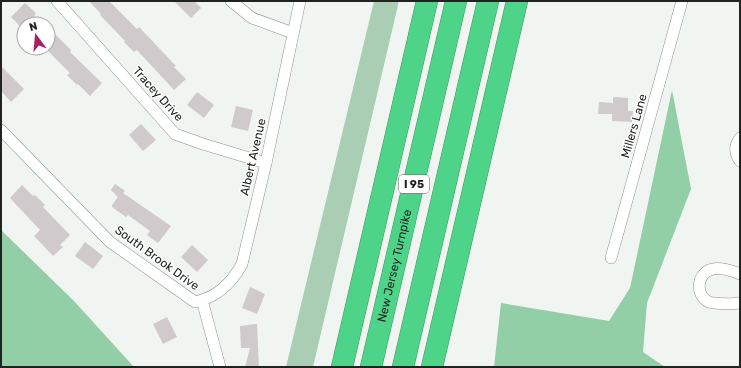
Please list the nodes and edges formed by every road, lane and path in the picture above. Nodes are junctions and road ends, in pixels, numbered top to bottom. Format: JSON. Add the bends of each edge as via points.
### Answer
{"nodes":[{"id":1,"x":57,"y":1,"type":"edge"},
{"id":2,"x":230,"y":1,"type":"edge"},
{"id":3,"x":300,"y":1,"type":"edge"},
{"id":4,"x":427,"y":1,"type":"edge"},
{"id":5,"x":456,"y":1,"type":"edge"},
{"id":6,"x":488,"y":1,"type":"edge"},
{"id":7,"x":517,"y":1,"type":"edge"},
{"id":8,"x":682,"y":1,"type":"edge"},
{"id":9,"x":293,"y":32,"type":"junction"},
{"id":10,"x":1,"y":130,"type":"edge"},
{"id":11,"x":740,"y":138,"type":"edge"},
{"id":12,"x":740,"y":162,"type":"edge"},
{"id":13,"x":266,"y":163,"type":"junction"},
{"id":14,"x":611,"y":258,"type":"dead end"},
{"id":15,"x":740,"y":274,"type":"edge"},
{"id":16,"x":202,"y":300,"type":"junction"},
{"id":17,"x":740,"y":303,"type":"edge"},
{"id":18,"x":220,"y":367,"type":"edge"},
{"id":19,"x":342,"y":367,"type":"edge"},
{"id":20,"x":371,"y":367,"type":"edge"},
{"id":21,"x":403,"y":367,"type":"edge"},
{"id":22,"x":432,"y":367,"type":"edge"}],
"edges":[{"from":1,"to":13,"type":"street","name":"Tracey Drive","via":[[175,134]]},
{"from":2,"to":9,"type":"street","via":[[252,18]]},
{"from":3,"to":9,"type":"street","name":"Albert Avenue"},
{"from":4,"to":19,"type":"highway","number":"I 95"},
{"from":5,"to":20,"type":"highway","name":"New Jersey Turnpike","number":"I 95"},
{"from":6,"to":21,"type":"highway","number":"I 95"},
{"from":7,"to":22,"type":"highway"},
{"from":8,"to":14,"type":"street","name":"Millers Lane"},
{"from":9,"to":13,"type":"street","name":"Albert Avenue"},
{"from":10,"to":16,"type":"street","name":"South Brook Drive","via":[[110,242],[195,302]]},
{"from":11,"to":12,"type":"street","via":[[736,155]]},
{"from":13,"to":16,"type":"street","name":"Albert Avenue","via":[[242,264],[237,274],[219,293]]},
{"from":15,"to":17,"type":"street","via":[[718,268],[712,269],[705,272],[699,285],[700,292],[710,302]]},
{"from":16,"to":18,"type":"street","name":"South Brook Drive"}]}
